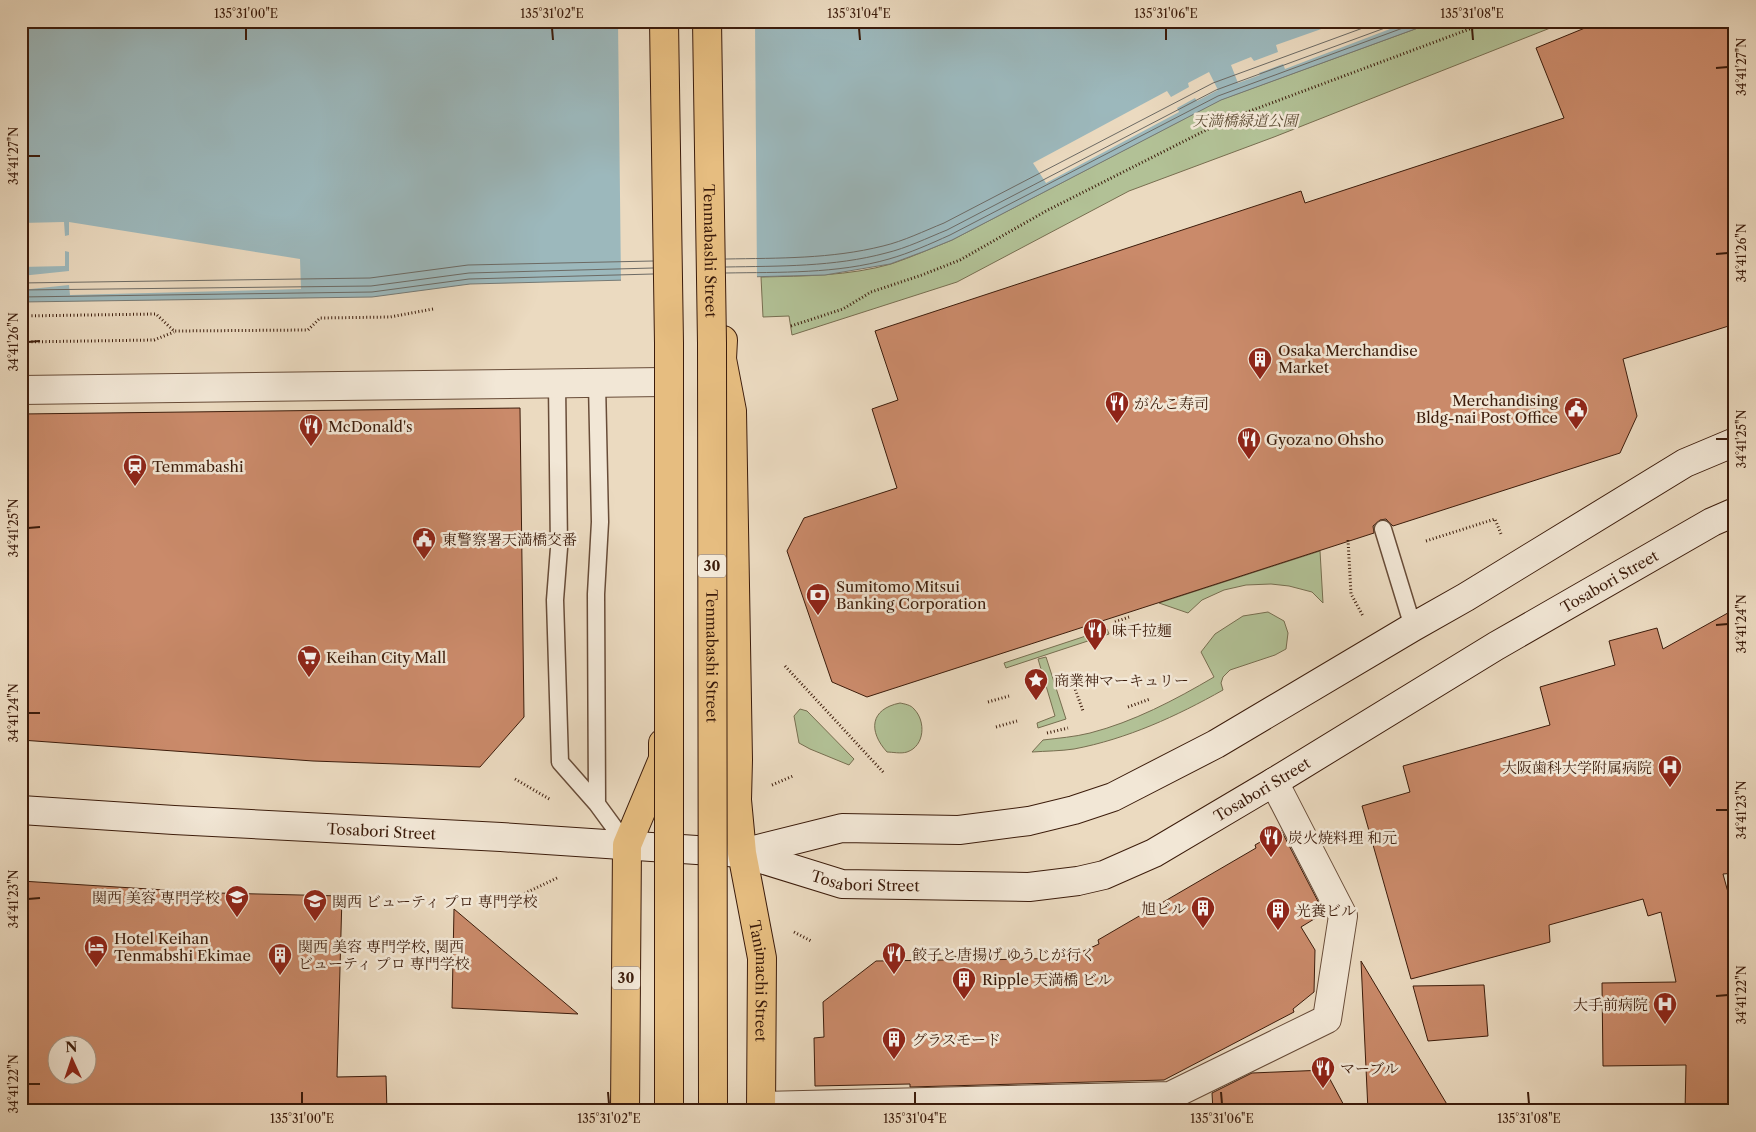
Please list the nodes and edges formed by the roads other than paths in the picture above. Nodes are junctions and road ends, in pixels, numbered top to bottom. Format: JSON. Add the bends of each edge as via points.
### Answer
{"nodes":[{"id":1,"x":657,"y":21,"type":"edge"},
{"id":2,"x":664,"y":21,"type":"edge"},
{"id":3,"x":707,"y":21,"type":"edge"},
{"id":4,"x":717,"y":21,"type":"edge"},
{"id":5,"x":663,"y":382,"type":"junction"},
{"id":6,"x":597,"y":383,"type":"junction"},
{"id":7,"x":556,"y":384,"type":"junction"},
{"id":8,"x":21,"y":390,"type":"edge"},
{"id":9,"x":1735,"y":442,"type":"edge"},
{"id":10,"x":1735,"y":512,"type":"edge"},
{"id":11,"x":1383,"y":529,"type":"dead end"},
{"id":12,"x":1413,"y":627,"type":"junction"},
{"id":13,"x":1274,"y":782,"type":"junction"},
{"id":14,"x":597,"y":804,"type":"junction"},
{"id":15,"x":21,"y":810,"type":"edge"},
{"id":16,"x":626,"y":845,"type":"junction"},
{"id":17,"x":742,"y":853,"type":"junction"},
{"id":18,"x":761,"y":1109,"type":"edge"},
{"id":19,"x":625,"y":1111,"type":"edge"},
{"id":20,"x":669,"y":1111,"type":"edge"},
{"id":21,"x":713,"y":1111,"type":"edge"}],
"edges":[{"from":1,"to":5,"type":"main road","number":"30"},
{"from":2,"to":20,"type":"main road","bridge":true,"via":[[669,343]]},
{"from":3,"to":21,"type":"main road","name":"Tenmabashi Street","number":"30","bridge":true,"via":[[712,343]]},
{"from":4,"to":17,"type":"main road","name":"Tenmabashi Street","number":"30","via":[[722,360],[732,411],[737,800]]},
{"from":5,"to":6,"type":"main road"},
{"from":5,"to":16,"type":"main road","number":"30","via":[[663,760]]},
{"from":6,"to":7,"type":"main road"},
{"from":6,"to":14,"type":"lane","via":[[600,522],[596,594]]},
{"from":7,"to":8,"type":"main road"},
{"from":7,"to":14,"type":"lane","via":[[559,548],[555,600],[560,762]]},
{"from":9,"to":12,"type":"main road","name":"Tosabori Street","via":[[1685,463]]},
{"from":10,"to":13,"type":"main road","name":"Tosabori Street","via":[[1712,522],[1496,646]]},
{"from":11,"to":12,"type":"lane"},
{"from":12,"to":17,"type":"main road","name":"Tosabori Street","via":[[1216,744],[1113,797],[1029,821],[958,830],[842,828]]},
{"from":13,"to":17,"type":"main road","name":"Tosabori Street","via":[[1154,853],[1104,875],[1039,886],[842,884]]},
{"from":13,"to":18,"type":"main road","via":[[1343,916],[1327,1019],[1170,1096]]},
{"from":14,"to":16,"type":"lane"},
{"from":15,"to":16,"type":"main road","name":"Tosabori Street"},
{"from":16,"to":17,"type":"main road","name":"Tosabori Street"},
{"from":16,"to":19,"type":"main road","number":"30"},
{"from":17,"to":18,"type":"main road","name":"Tanimachi Street","number":"30","via":[[762,958]]}]}
